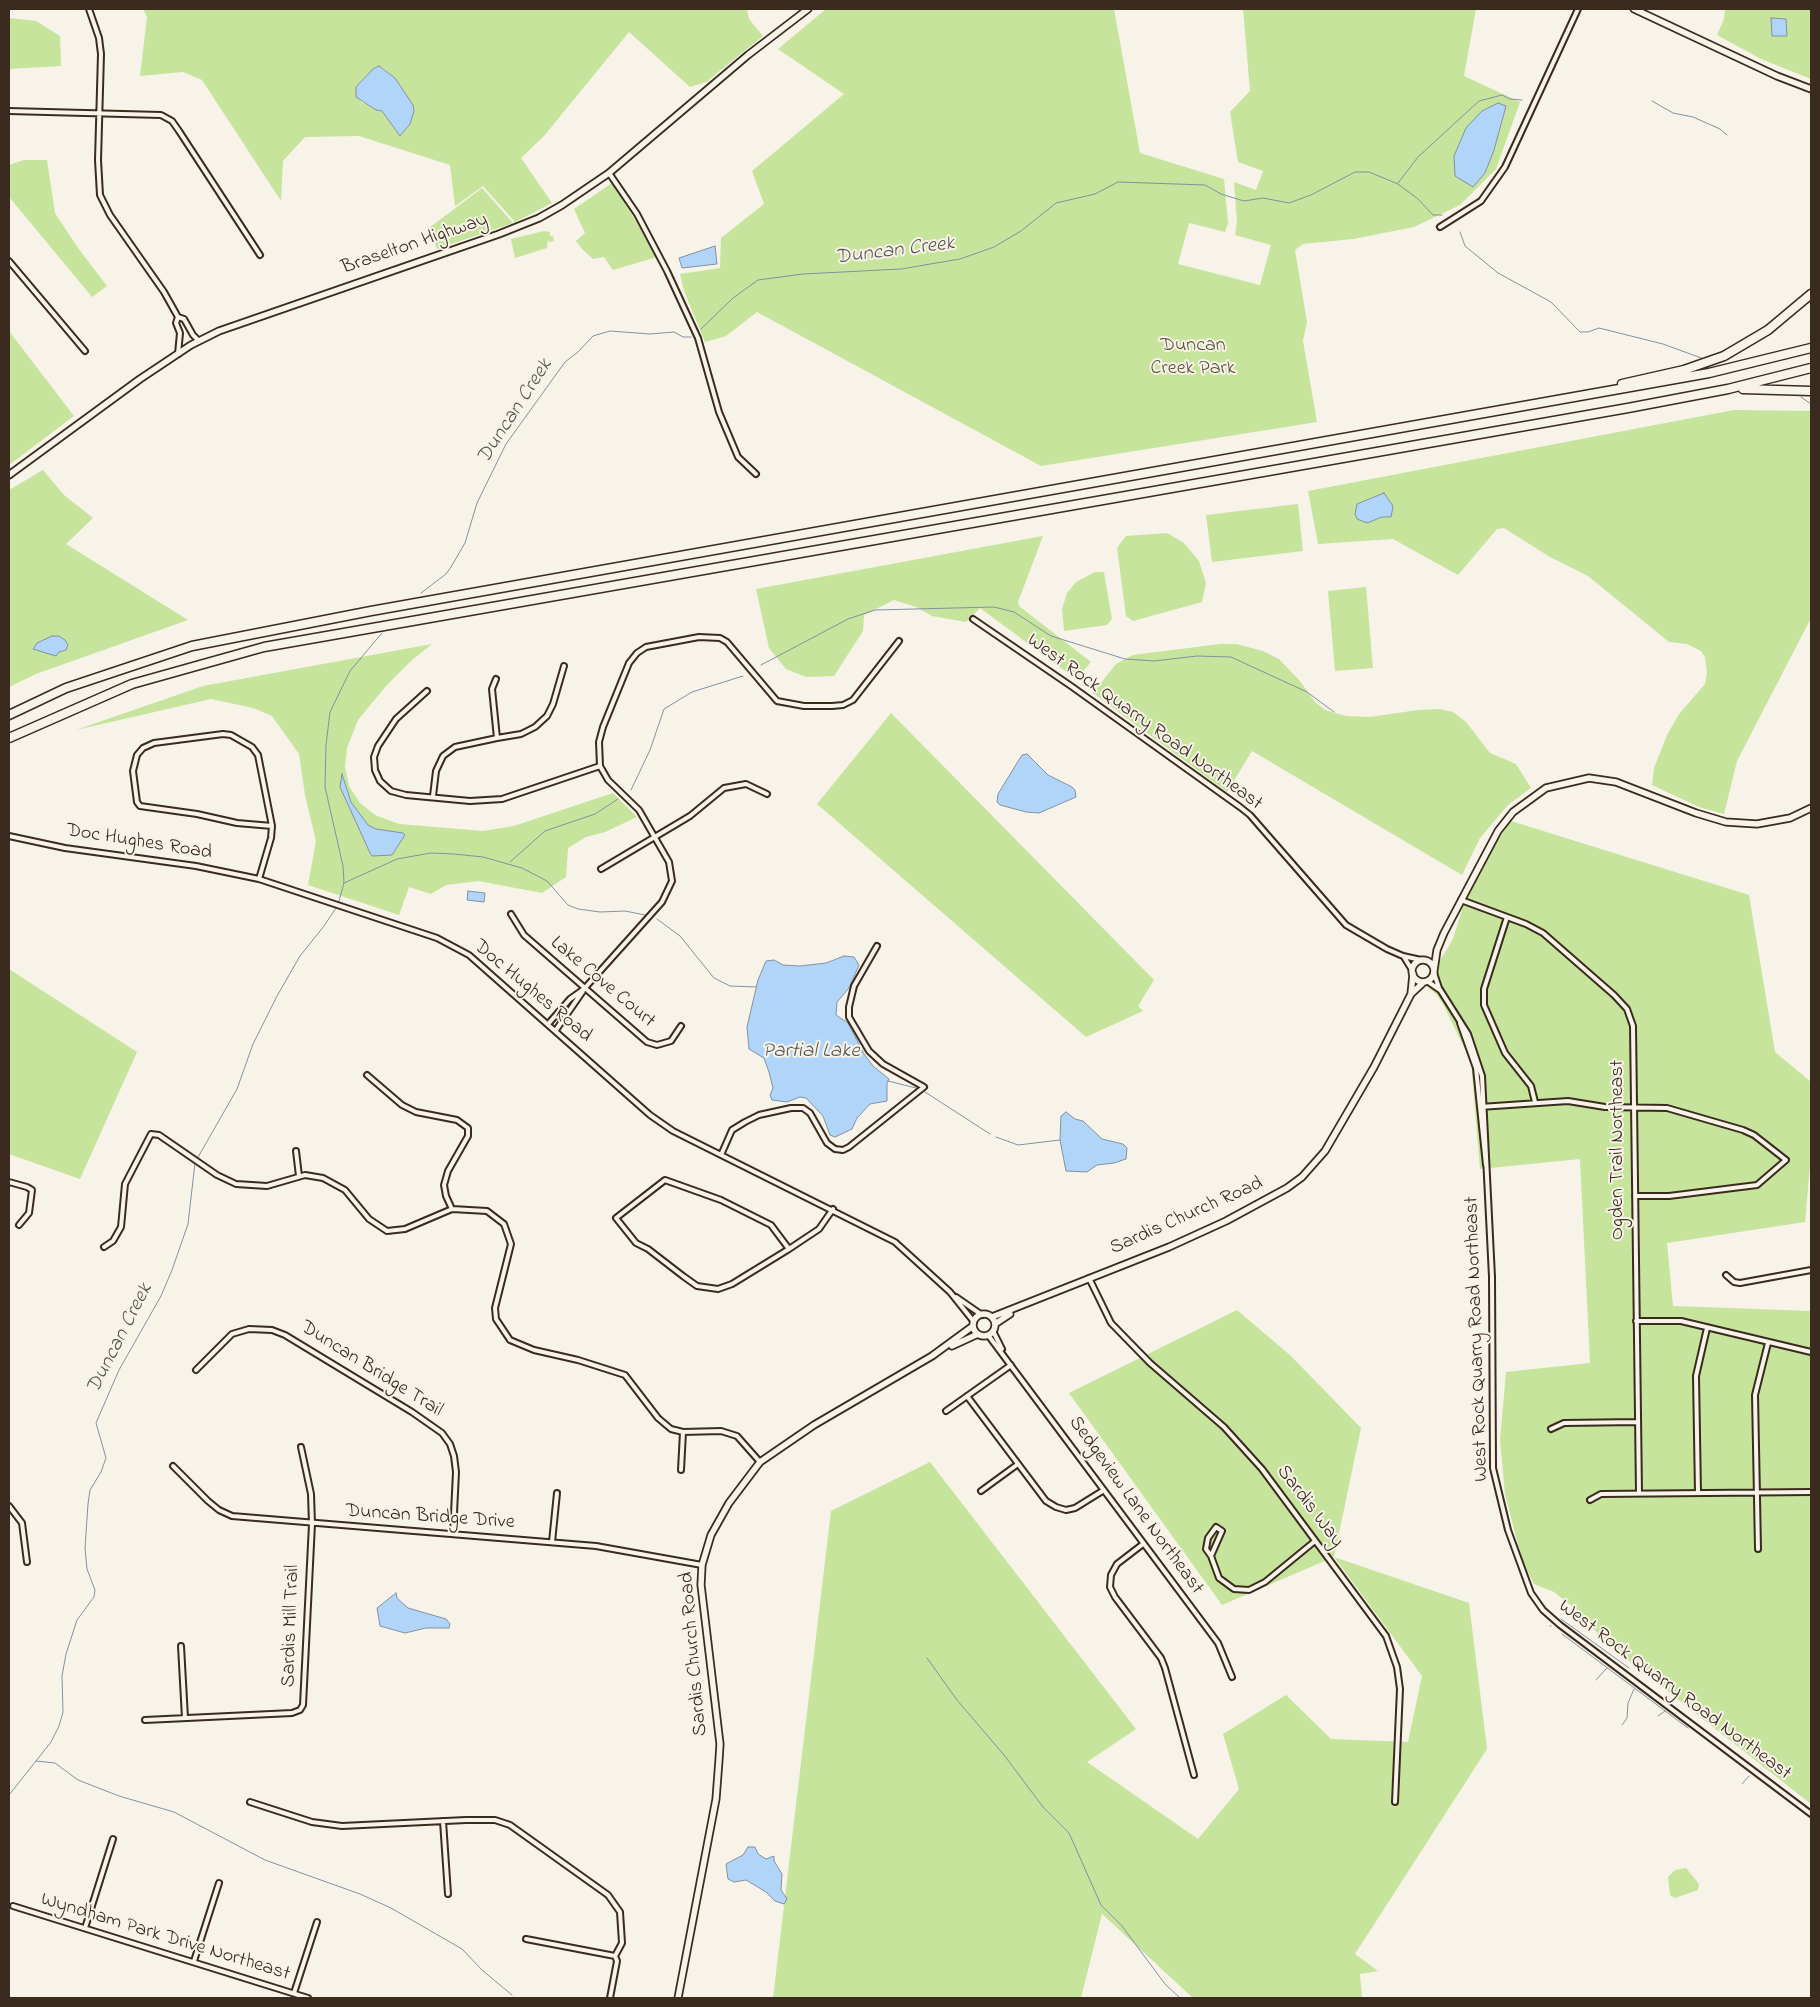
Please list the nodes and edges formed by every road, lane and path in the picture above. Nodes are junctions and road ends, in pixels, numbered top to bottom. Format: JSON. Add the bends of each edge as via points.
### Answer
{"nodes":[{"id":1,"x":89,"y":9,"type":"edge"},
{"id":2,"x":808,"y":9,"type":"edge"},
{"id":3,"x":1578,"y":9,"type":"edge"},
{"id":4,"x":1634,"y":9,"type":"edge"},
{"id":5,"x":798,"y":11,"type":"edge"},
{"id":6,"x":1811,"y":89,"type":"edge"},
{"id":7,"x":9,"y":111,"type":"edge"},
{"id":8,"x":100,"y":112,"type":"junction"},
{"id":9,"x":609,"y":173,"type":"junction"},
{"id":10,"x":1440,"y":227,"type":"dead end"},
{"id":11,"x":260,"y":255,"type":"dead end"},
{"id":12,"x":9,"y":261,"type":"edge"},
{"id":13,"x":1811,"y":294,"type":"edge"},
{"id":14,"x":178,"y":317,"type":"junction"},
{"id":15,"x":199,"y":342,"type":"junction"},
{"id":16,"x":1811,"y":348,"type":"edge"},
{"id":17,"x":85,"y":351,"type":"dead end"},
{"id":18,"x":178,"y":354,"type":"junction"},
{"id":19,"x":1811,"y":368,"type":"edge"},
{"id":20,"x":1728,"y":389,"type":"junction"},
{"id":21,"x":1811,"y":391,"type":"edge"},
{"id":22,"x":1569,"y":398,"type":"junction"},
{"id":23,"x":756,"y":474,"type":"dead end"},
{"id":24,"x":9,"y":475,"type":"edge"},
{"id":25,"x":973,"y":619,"type":"dead end"},
{"id":26,"x":899,"y":641,"type":"dead end"},
{"id":27,"x":564,"y":666,"type":"dead end"},
{"id":28,"x":496,"y":679,"type":"dead end"},
{"id":29,"x":428,"y":691,"type":"dead end"},
{"id":30,"x":9,"y":716,"type":"edge"},
{"id":31,"x":9,"y":738,"type":"edge"},
{"id":32,"x":497,"y":738,"type":"junction"},
{"id":33,"x":600,"y":766,"type":"junction"},
{"id":34,"x":767,"y":794,"type":"dead end"},
{"id":35,"x":433,"y":796,"type":"junction"},
{"id":36,"x":1811,"y":809,"type":"edge"},
{"id":37,"x":272,"y":826,"type":"junction"},
{"id":38,"x":9,"y":836,"type":"edge"},
{"id":39,"x":654,"y":836,"type":"junction"},
{"id":40,"x":601,"y":869,"type":"dead end"},
{"id":41,"x":259,"y":879,"type":"junction"},
{"id":42,"x":1462,"y":900,"type":"junction"},
{"id":43,"x":511,"y":914,"type":"dead end"},
{"id":44,"x":1508,"y":917,"type":"junction"},
{"id":45,"x":878,"y":946,"type":"dead end"},
{"id":46,"x":1437,"y":950,"type":"junction"},
{"id":47,"x":1403,"y":956,"type":"junction"},
{"id":48,"x":1423,"y":960,"type":"junction"},
{"id":49,"x":1413,"y":972,"type":"junction"},
{"id":50,"x":1434,"y":972,"type":"junction"},
{"id":51,"x":1425,"y":982,"type":"junction"},
{"id":52,"x":584,"y":989,"type":"junction"},
{"id":53,"x":1411,"y":994,"type":"junction"},
{"id":54,"x":1443,"y":994,"type":"junction"},
{"id":55,"x":1458,"y":1018,"type":"junction"},
{"id":56,"x":549,"y":1023,"type":"junction"},
{"id":57,"x":682,"y":1026,"type":"dead end"},
{"id":58,"x":556,"y":1030,"type":"junction"},
{"id":59,"x":367,"y":1075,"type":"dead end"},
{"id":60,"x":1535,"y":1102,"type":"junction"},
{"id":61,"x":1480,"y":1106,"type":"junction"},
{"id":62,"x":1485,"y":1106,"type":"junction"},
{"id":63,"x":1634,"y":1106,"type":"junction"},
{"id":64,"x":296,"y":1151,"type":"dead end"},
{"id":65,"x":720,"y":1155,"type":"junction"},
{"id":66,"x":1487,"y":1170,"type":"junction"},
{"id":67,"x":299,"y":1176,"type":"junction"},
{"id":68,"x":9,"y":1182,"type":"edge"},
{"id":69,"x":1635,"y":1196,"type":"junction"},
{"id":70,"x":452,"y":1209,"type":"junction"},
{"id":71,"x":833,"y":1210,"type":"junction"},
{"id":72,"x":19,"y":1225,"type":"dead end"},
{"id":73,"x":104,"y":1248,"type":"dead end"},
{"id":74,"x":789,"y":1249,"type":"junction"},
{"id":75,"x":1811,"y":1270,"type":"edge"},
{"id":76,"x":1726,"y":1275,"type":"dead end"},
{"id":77,"x":1089,"y":1278,"type":"junction"},
{"id":78,"x":950,"y":1292,"type":"junction"},
{"id":79,"x":1023,"y":1306,"type":"junction"},
{"id":80,"x":982,"y":1315,"type":"junction"},
{"id":81,"x":992,"y":1318,"type":"junction"},
{"id":82,"x":1636,"y":1320,"type":"junction"},
{"id":83,"x":974,"y":1324,"type":"junction"},
{"id":84,"x":995,"y":1324,"type":"junction"},
{"id":85,"x":1707,"y":1328,"type":"junction"},
{"id":86,"x":993,"y":1331,"type":"junction"},
{"id":87,"x":978,"y":1334,"type":"junction"},
{"id":88,"x":988,"y":1335,"type":"junction"},
{"id":89,"x":1768,"y":1343,"type":"junction"},
{"id":90,"x":1811,"y":1352,"type":"edge"},
{"id":91,"x":932,"y":1356,"type":"junction"},
{"id":92,"x":1006,"y":1358,"type":"junction"},
{"id":93,"x":1012,"y":1364,"type":"junction"},
{"id":94,"x":196,"y":1370,"type":"dead end"},
{"id":95,"x":968,"y":1396,"type":"junction"},
{"id":96,"x":946,"y":1411,"type":"dead end"},
{"id":97,"x":1638,"y":1422,"type":"junction"},
{"id":98,"x":1551,"y":1429,"type":"dead end"},
{"id":99,"x":683,"y":1432,"type":"junction"},
{"id":100,"x":300,"y":1447,"type":"dead end"},
{"id":101,"x":760,"y":1462,"type":"junction"},
{"id":102,"x":1018,"y":1464,"type":"junction"},
{"id":103,"x":173,"y":1466,"type":"dead end"},
{"id":104,"x":681,"y":1470,"type":"dead end"},
{"id":105,"x":1104,"y":1490,"type":"junction"},
{"id":106,"x":981,"y":1491,"type":"dead end"},
{"id":107,"x":1639,"y":1492,"type":"junction"},
{"id":108,"x":1811,"y":1492,"type":"edge"},
{"id":109,"x":557,"y":1493,"type":"dead end"},
{"id":110,"x":1698,"y":1493,"type":"junction"},
{"id":111,"x":1755,"y":1493,"type":"junction"},
{"id":112,"x":1590,"y":1500,"type":"dead end"},
{"id":113,"x":9,"y":1506,"type":"edge"},
{"id":114,"x":312,"y":1524,"type":"junction"},
{"id":115,"x":453,"y":1534,"type":"junction"},
{"id":116,"x":1315,"y":1541,"type":"junction"},
{"id":117,"x":552,"y":1542,"type":"junction"},
{"id":118,"x":1143,"y":1544,"type":"junction"},
{"id":119,"x":1758,"y":1549,"type":"dead end"},
{"id":120,"x":1211,"y":1556,"type":"junction"},
{"id":121,"x":27,"y":1562,"type":"dead end"},
{"id":122,"x":702,"y":1565,"type":"junction"},
{"id":123,"x":181,"y":1646,"type":"dead end"},
{"id":124,"x":1232,"y":1677,"type":"dead end"},
{"id":125,"x":185,"y":1718,"type":"junction"},
{"id":126,"x":144,"y":1720,"type":"dead end"},
{"id":127,"x":1194,"y":1775,"type":"dead end"},
{"id":128,"x":250,"y":1802,"type":"dead end"},
{"id":129,"x":1395,"y":1802,"type":"dead end"},
{"id":130,"x":1811,"y":1814,"type":"edge"},
{"id":131,"x":443,"y":1821,"type":"junction"},
{"id":132,"x":113,"y":1840,"type":"dead end"},
{"id":133,"x":218,"y":1884,"type":"dead end"},
{"id":134,"x":448,"y":1894,"type":"dead end"},
{"id":135,"x":13,"y":1906,"type":"dead end"},
{"id":136,"x":317,"y":1922,"type":"dead end"},
{"id":137,"x":85,"y":1928,"type":"junction"},
{"id":138,"x":526,"y":1939,"type":"dead end"},
{"id":139,"x":615,"y":1956,"type":"junction"},
{"id":140,"x":194,"y":1961,"type":"junction"},
{"id":141,"x":294,"y":1993,"type":"junction"},
{"id":142,"x":308,"y":1998,"type":"edge"},
{"id":143,"x":610,"y":1998,"type":"edge"},
{"id":144,"x":678,"y":1998,"type":"edge"}],
"edges":[{"from":1,"to":8,"type":"street","via":[[101,54]]},
{"from":2,"to":5,"type":"street","name":"Braselton Highway"},
{"from":3,"to":10,"type":"street","via":[[1505,166],[1482,201]]},
{"from":4,"to":6,"type":"street"},
{"from":5,"to":9,"type":"street","name":"Braselton Highway"},
{"from":7,"to":8,"type":"street"},
{"from":8,"to":11,"type":"street","via":[[161,115],[172,121]]},
{"from":8,"to":14,"type":"street","via":[[100,195]]},
{"from":9,"to":15,"type":"street","name":"Braselton Highway","via":[[562,206],[524,225],[258,316]]},
{"from":9,"to":23,"type":"street","via":[[637,214],[668,271],[698,338],[719,412],[738,457]]},
{"from":12,"to":17,"type":"street"},
{"from":13,"to":22,"type":"highway","via":[[1768,330],[1715,360]]},
{"from":14,"to":15,"type":"street","via":[[184,319]]},
{"from":14,"to":18,"type":"street"},
{"from":15,"to":18,"type":"street","name":"Braselton Highway"},
{"from":16,"to":22,"type":"highway","via":[[1709,373]]},
{"from":18,"to":24,"type":"street","name":"Braselton Highway"},
{"from":19,"to":20,"type":"highway"},
{"from":20,"to":21,"type":"highway"},
{"from":20,"to":31,"type":"highway","via":[[264,647],[132,684]]},
{"from":22,"to":30,"type":"highway","via":[[371,611],[192,646],[66,688]]},
{"from":25,"to":47,"type":"street","name":"West Rock Quarry Road Northeast","via":[[1240,807],[1346,925]]},
{"from":26,"to":33,"type":"street","via":[[854,700],[832,706],[804,706],[777,701],[727,642],[720,638],[699,636],[646,646],[629,663],[603,727],[599,742]]},
{"from":27,"to":32,"type":"street","via":[[547,716],[521,734]]},
{"from":28,"to":32,"type":"street","via":[[492,689]]},
{"from":29,"to":35,"type":"street","via":[[396,719],[378,746],[374,770],[391,791]]},
{"from":32,"to":35,"type":"street","via":[[455,747],[443,756],[436,771]]},
{"from":33,"to":35,"type":"street","via":[[502,799],[470,802]]},
{"from":33,"to":39,"type":"street","via":[[608,780],[638,810]]},
{"from":34,"to":39,"type":"street","via":[[746,784],[724,788],[703,807]]},
{"from":36,"to":42,"type":"street","via":[[1790,818],[1757,824],[1726,822],[1696,814],[1616,782],[1589,778],[1567,782],[1546,788],[1513,812],[1498,831]]},
{"from":37,"to":37,"type":"street","via":[[258,754],[239,738],[223,734],[154,743],[137,755],[133,771],[140,806]]},
{"from":37,"to":41,"type":"street"},
{"from":38,"to":41,"type":"street","name":"Doc Hughes Road"},
{"from":39,"to":40,"type":"street"},
{"from":39,"to":52,"type":"street","via":[[672,871],[669,890],[662,902]]},
{"from":41,"to":56,"type":"street","name":"Doc Hughes Road","via":[[437,938],[469,955]]},
{"from":42,"to":44,"type":"street","name":"Ogden Trail Northeast"},
{"from":42,"to":46,"type":"street"},
{"from":43,"to":52,"type":"street","name":"Lake Cove Court","via":[[524,935]]},
{"from":44,"to":60,"type":"street","via":[[1484,989],[1484,1005],[1505,1053],[1531,1086]]},
{"from":44,"to":63,"type":"street","name":"Ogden Trail Northeast","via":[[1543,933],[1626,1009],[1632,1026]]},
{"from":45,"to":65,"type":"street","via":[[854,986],[848,1007],[849,1017],[869,1051],[883,1064],[924,1087],[842,1150],[835,1150],[827,1144],[810,1113],[803,1108],[791,1108],[744,1122],[732,1130]]},
{"from":46,"to":48,"type":"street"},
{"from":46,"to":50,"type":"street"},
{"from":47,"to":48,"type":"street","name":"West Rock Quarry Road Northeast"},
{"from":47,"to":49,"type":"street","name":"West Rock Quarry Road Northeast"},
{"from":48,"to":49,"type":"street","via":[[1415,964]]},
{"from":48,"to":50,"type":"street","via":[[1431,963]]},
{"from":49,"to":51,"type":"street","via":[[1417,980]]},
{"from":49,"to":53,"type":"street","name":"Sardis Church Road"},
{"from":50,"to":51,"type":"street"},
{"from":50,"to":54,"type":"street","name":"West Rock Quarry Road Northeast"},
{"from":51,"to":53,"type":"street","name":"Sardis Church Road"},
{"from":51,"to":54,"type":"street","name":"West Rock Quarry Road Northeast"},
{"from":52,"to":56,"type":"street","via":[[570,999]]},
{"from":52,"to":57,"type":"street","name":"Lake Cove Court","via":[[647,1042],[657,1045],[671,1041]]},
{"from":52,"to":58,"type":"street"},
{"from":53,"to":77,"type":"street","name":"Sardis Church Road","via":[[1351,1108],[1324,1151],[1302,1177],[1226,1221]]},
{"from":54,"to":55,"type":"street","name":"West Rock Quarry Road Northeast"},
{"from":55,"to":61,"type":"street","name":"West Rock Quarry Road Northeast","via":[[1476,1068]]},
{"from":55,"to":62,"type":"street","name":"West Rock Quarry Road Northeast","via":[[1478,1060]]},
{"from":56,"to":58,"type":"street","name":"Doc Hughes Road"},
{"from":58,"to":65,"type":"street","name":"Doc Hughes Road","via":[[650,1115]]},
{"from":59,"to":70,"type":"street","via":[[402,1105],[416,1112],[457,1120],[468,1128],[468,1136],[448,1171],[444,1185]]},
{"from":60,"to":62,"type":"street"},
{"from":60,"to":63,"type":"street","via":[[1568,1100],[1605,1107]]},
{"from":61,"to":62,"type":"street"},
{"from":61,"to":66,"type":"street","name":"West Rock Quarry Road Northeast"},
{"from":62,"to":66,"type":"street","name":"West Rock Quarry Road Northeast"},
{"from":63,"to":69,"type":"street","name":"Ogden Trail Northeast"},
{"from":63,"to":69,"type":"street","via":[[1667,1108],[1743,1130],[1786,1160],[1757,1185],[1669,1196]]},
{"from":64,"to":67,"type":"street"},
{"from":65,"to":71,"type":"street","name":"Doc Hughes Road"},
{"from":66,"to":130,"type":"street","name":"West Rock Quarry Road Northeast","via":[[1492,1277],[1493,1468],[1508,1530],[1531,1593],[1543,1610],[1560,1625]]},
{"from":67,"to":70,"type":"street","via":[[322,1178],[345,1190],[369,1219],[387,1231],[406,1229]]},
{"from":67,"to":73,"type":"street","via":[[257,1187],[236,1184],[206,1168],[159,1135],[152,1134],[125,1184],[121,1227],[113,1241]]},
{"from":68,"to":72,"type":"street","via":[[32,1190],[29,1213]]},
{"from":69,"to":82,"type":"street","name":"Ogden Trail Northeast"},
{"from":70,"to":99,"type":"street","via":[[487,1211],[504,1224],[511,1251],[495,1308],[496,1319],[510,1340],[625,1376],[658,1418],[670,1429]]},
{"from":71,"to":74,"type":"street","via":[[819,1229]]},
{"from":71,"to":78,"type":"street","name":"Doc Hughes Road","via":[[896,1242]]},
{"from":74,"to":74,"type":"street","via":[[732,1284],[718,1289],[706,1288],[697,1286],[636,1243],[616,1218],[665,1180],[721,1200],[771,1225]]},
{"from":75,"to":76,"type":"street","via":[[1740,1283]]},
{"from":77,"to":79,"type":"street","name":"Sardis Church Road"},
{"from":77,"to":116,"type":"street","name":"Sardis Way","via":[[1111,1324],[1121,1336],[1224,1427],[1262,1469]]},
{"from":78,"to":80,"type":"street","name":"Doc Hughes Road"},
{"from":78,"to":83,"type":"street","name":"Doc Hughes Road"},
{"from":79,"to":81,"type":"street","name":"Sardis Church Road"},
{"from":79,"to":84,"type":"street","name":"Sardis Church Road"},
{"from":80,"to":81,"type":"street"},
{"from":80,"to":83,"type":"street"},
{"from":81,"to":84,"type":"street"},
{"from":82,"to":85,"type":"street","via":[[1681,1321]]},
{"from":82,"to":97,"type":"street","name":"Ogden Trail Northeast"},
{"from":83,"to":87,"type":"street"},
{"from":83,"to":91,"type":"street","name":"Sardis Church Road"},
{"from":84,"to":86,"type":"street"},
{"from":85,"to":89,"type":"street"},
{"from":85,"to":110,"type":"street","via":[[1696,1376]]},
{"from":86,"to":88,"type":"street"},
{"from":86,"to":92,"type":"street","name":"Sedgeview Lane Northeast"},
{"from":87,"to":88,"type":"street"},
{"from":87,"to":91,"type":"street","name":"Sardis Church Road"},
{"from":88,"to":92,"type":"street","name":"Sedgeview Lane Northeast"},
{"from":89,"to":90,"type":"street"},
{"from":89,"to":111,"type":"street","via":[[1755,1395]]},
{"from":91,"to":101,"type":"street","name":"Sardis Church Road","via":[[814,1425]]},
{"from":92,"to":93,"type":"street","name":"Sedgeview Lane Northeast"},
{"from":93,"to":95,"type":"street"},
{"from":93,"to":105,"type":"street","name":"Sedgeview Lane Northeast"},
{"from":94,"to":115,"type":"street","name":"Duncan Bridge Trail","via":[[232,1334],[249,1329],[272,1330],[285,1334],[412,1412],[442,1433],[450,1444],[456,1472]]},
{"from":95,"to":96,"type":"street"},
{"from":95,"to":102,"type":"street"},
{"from":97,"to":98,"type":"street","via":[[1564,1423]]},
{"from":97,"to":107,"type":"street","name":"Ogden Trail Northeast"},
{"from":99,"to":101,"type":"street","via":[[722,1431],[736,1436]]},
{"from":99,"to":104,"type":"street"},
{"from":100,"to":114,"type":"street","name":"Sardis Mill Trail","via":[[311,1494]]},
{"from":101,"to":122,"type":"street","name":"Sardis Church Road","via":[[729,1503],[711,1535]]},
{"from":102,"to":105,"type":"street","via":[[1046,1501],[1056,1507],[1075,1508]]},
{"from":102,"to":106,"type":"street"},
{"from":103,"to":114,"type":"street","name":"Duncan Bridge Drive","via":[[208,1501],[232,1516]]},
{"from":105,"to":118,"type":"street","name":"Sedgeview Lane Northeast"},
{"from":107,"to":110,"type":"street"},
{"from":107,"to":112,"type":"street","via":[[1600,1494]]},
{"from":108,"to":111,"type":"street"},
{"from":109,"to":117,"type":"street"},
{"from":110,"to":111,"type":"street"},
{"from":111,"to":119,"type":"street"},
{"from":113,"to":121,"type":"street","via":[[22,1523]]},
{"from":114,"to":115,"type":"street","name":"Duncan Bridge Drive"},
{"from":114,"to":125,"type":"street","name":"Sardis Mill Trail","via":[[305,1698],[300,1710]]},
{"from":115,"to":117,"type":"street","name":"Duncan Bridge Drive"},
{"from":116,"to":120,"type":"street","via":[[1265,1582],[1249,1590],[1234,1589],[1219,1578]]},
{"from":116,"to":129,"type":"street","name":"Sardis Way","via":[[1386,1636],[1397,1667],[1400,1688]]},
{"from":117,"to":122,"type":"street","name":"Duncan Bridge Drive","via":[[596,1546]]},
{"from":118,"to":124,"type":"street","name":"Sedgeview Lane Northeast","via":[[1218,1643]]},
{"from":118,"to":127,"type":"street","via":[[1116,1564],[1110,1587],[1161,1658]]},
{"from":120,"to":120,"type":"street","via":[[1222,1531],[1216,1527],[1208,1538],[1206,1549]]},
{"from":122,"to":144,"type":"street","name":"Sardis Church Road","via":[[720,1744],[715,1806]]},
{"from":123,"to":125,"type":"street"},
{"from":125,"to":126,"type":"street","name":"Sardis Mill Trail"},
{"from":128,"to":131,"type":"street","via":[[312,1822],[342,1826]]},
{"from":131,"to":134,"type":"street"},
{"from":131,"to":139,"type":"street","via":[[495,1820],[510,1824],[608,1895],[620,1912],[622,1943]]},
{"from":132,"to":137,"type":"street"},
{"from":133,"to":140,"type":"street"},
{"from":135,"to":137,"type":"street","name":"Wyndham Park Drive Northeast"},
{"from":136,"to":141,"type":"street"},
{"from":137,"to":140,"type":"street","name":"Wyndham Park Drive Northeast"},
{"from":138,"to":139,"type":"street"},
{"from":139,"to":143,"type":"street"},
{"from":140,"to":141,"type":"street","name":"Wyndham Park Drive Northeast"},
{"from":141,"to":142,"type":"street","name":"Wyndham Park Drive Northeast"}]}
